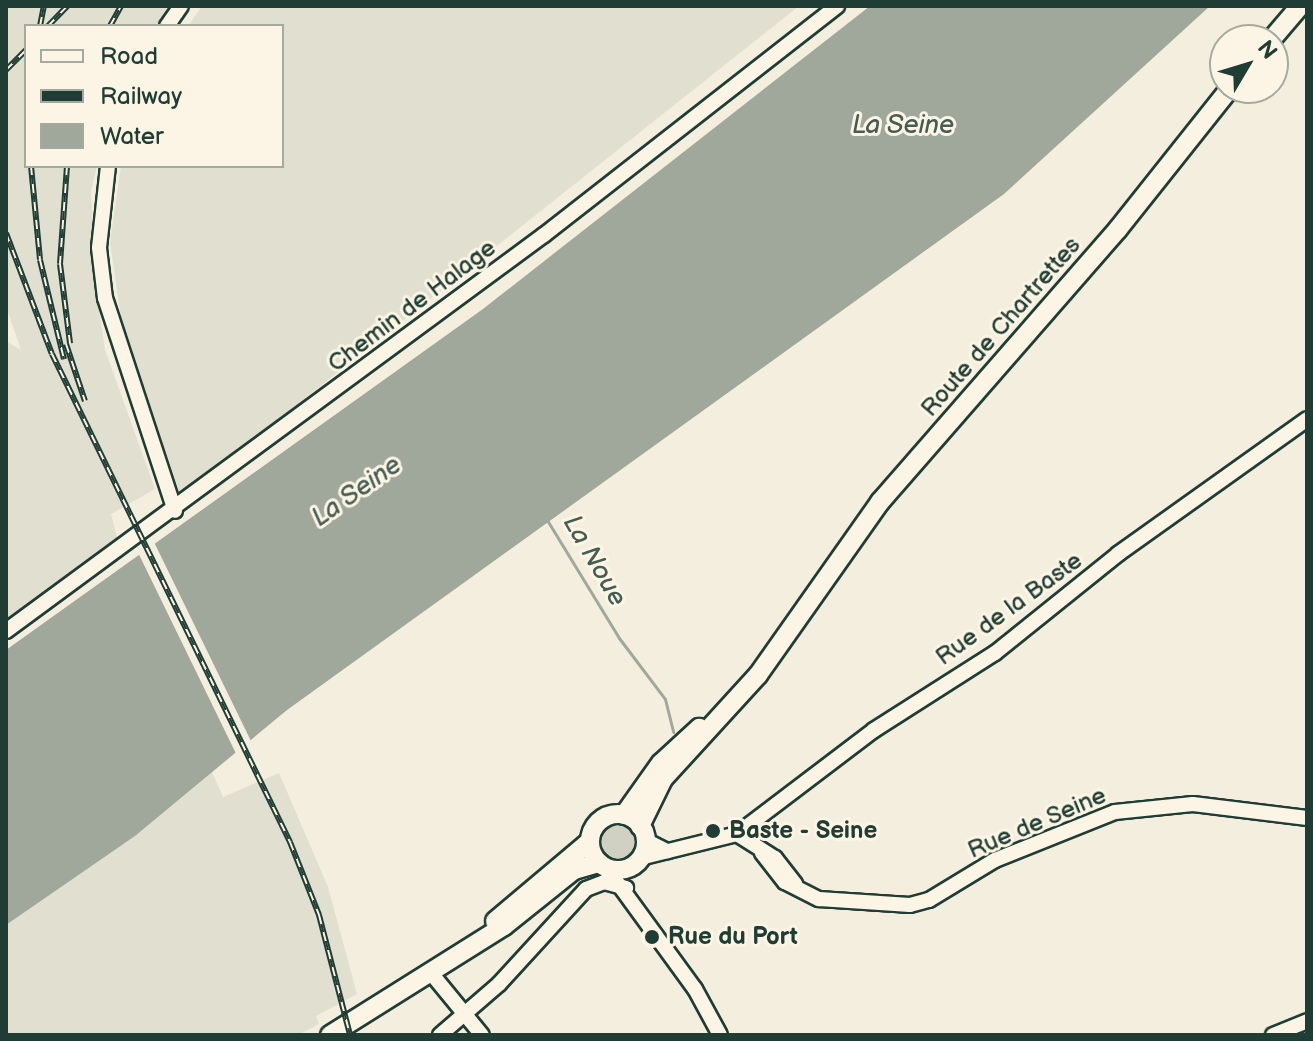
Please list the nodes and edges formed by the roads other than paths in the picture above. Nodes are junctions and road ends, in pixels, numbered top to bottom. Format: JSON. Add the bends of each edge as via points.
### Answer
{"nodes":[{"id":1,"x":181,"y":6,"type":"edge"},
{"id":2,"x":836,"y":6,"type":"edge"},
{"id":3,"x":1300,"y":6,"type":"edge"},
{"id":4,"x":168,"y":24,"type":"edge"},
{"id":5,"x":1285,"y":24,"type":"edge"},
{"id":6,"x":1217,"y":104,"type":"edge"},
{"id":7,"x":108,"y":168,"type":"edge"},
{"id":8,"x":1302,"y":423,"type":"edge"},
{"id":9,"x":1307,"y":439,"type":"edge"},
{"id":10,"x":175,"y":511,"type":"junction"},
{"id":11,"x":810,"y":598,"type":"junction"},
{"id":12,"x":6,"y":631,"type":"edge"},
{"id":13,"x":624,"y":815,"type":"junction"},
{"id":14,"x":1307,"y":818,"type":"edge"},
{"id":15,"x":737,"y":834,"type":"junction"},
{"id":16,"x":590,"y":841,"type":"junction"},
{"id":17,"x":639,"y":848,"type":"junction"},
{"id":18,"x":603,"y":865,"type":"junction"},
{"id":19,"x":628,"y":891,"type":"junction"},
{"id":20,"x":478,"y":942,"type":"junction"},
{"id":21,"x":431,"y":973,"type":"junction"},
{"id":22,"x":459,"y":1012,"type":"junction"},
{"id":23,"x":1307,"y":1021,"type":"edge"},
{"id":24,"x":334,"y":1033,"type":"edge"},
{"id":25,"x":440,"y":1035,"type":"edge"},
{"id":26,"x":482,"y":1035,"type":"edge"},
{"id":27,"x":720,"y":1035,"type":"edge"},
{"id":28,"x":1273,"y":1035,"type":"edge"}],
"edges":[{"from":1,"to":4,"type":"street"},
{"from":2,"to":10,"type":"street","name":"Chemin de Halage","via":[[544,235]]},
{"from":3,"to":5,"type":"main road"},
{"from":6,"to":11,"type":"main road","name":"Route de Chartrettes","via":[[1118,229],[880,502]]},
{"from":7,"to":10,"type":"street","via":[[99,248],[105,298]]},
{"from":8,"to":9,"type":"street"},
{"from":8,"to":15,"type":"street","name":"Rue de la Baste","via":[[1118,554],[995,653],[874,730]]},
{"from":10,"to":12,"type":"street","name":"Chemin de Halage"},
{"from":11,"to":13,"type":"main road","name":"Route de Chartrettes","via":[[699,729],[661,763]]},
{"from":11,"to":17,"type":"main road","name":"Route de Chartrettes","via":[[758,675],[663,779]]},
{"from":13,"to":16,"type":"main road","via":[[601,820]]},
{"from":13,"to":17,"type":"main road"},
{"from":14,"to":15,"type":"street","name":"Rue de Seine","via":[[1193,804],[1115,812],[995,860],[929,900],[910,905],[828,901],[777,874],[762,853]]},
{"from":15,"to":17,"type":"street","via":[[667,851]]},
{"from":16,"to":18,"type":"main road"},
{"from":16,"to":20,"type":"main road","via":[[514,903]]},
{"from":17,"to":18,"type":"main road"},
{"from":17,"to":19,"type":"street"},
{"from":18,"to":19,"type":"street"},
{"from":18,"to":20,"type":"main road","via":[[581,865]]},
{"from":19,"to":22,"type":"street","via":[[595,883],[574,898]]},
{"from":19,"to":27,"type":"street"},
{"from":20,"to":21,"type":"main road"},
{"from":21,"to":22,"type":"street"},
{"from":21,"to":24,"type":"main road"},
{"from":22,"to":25,"type":"street"},
{"from":22,"to":26,"type":"street"},
{"from":23,"to":28,"type":"street"}]}
